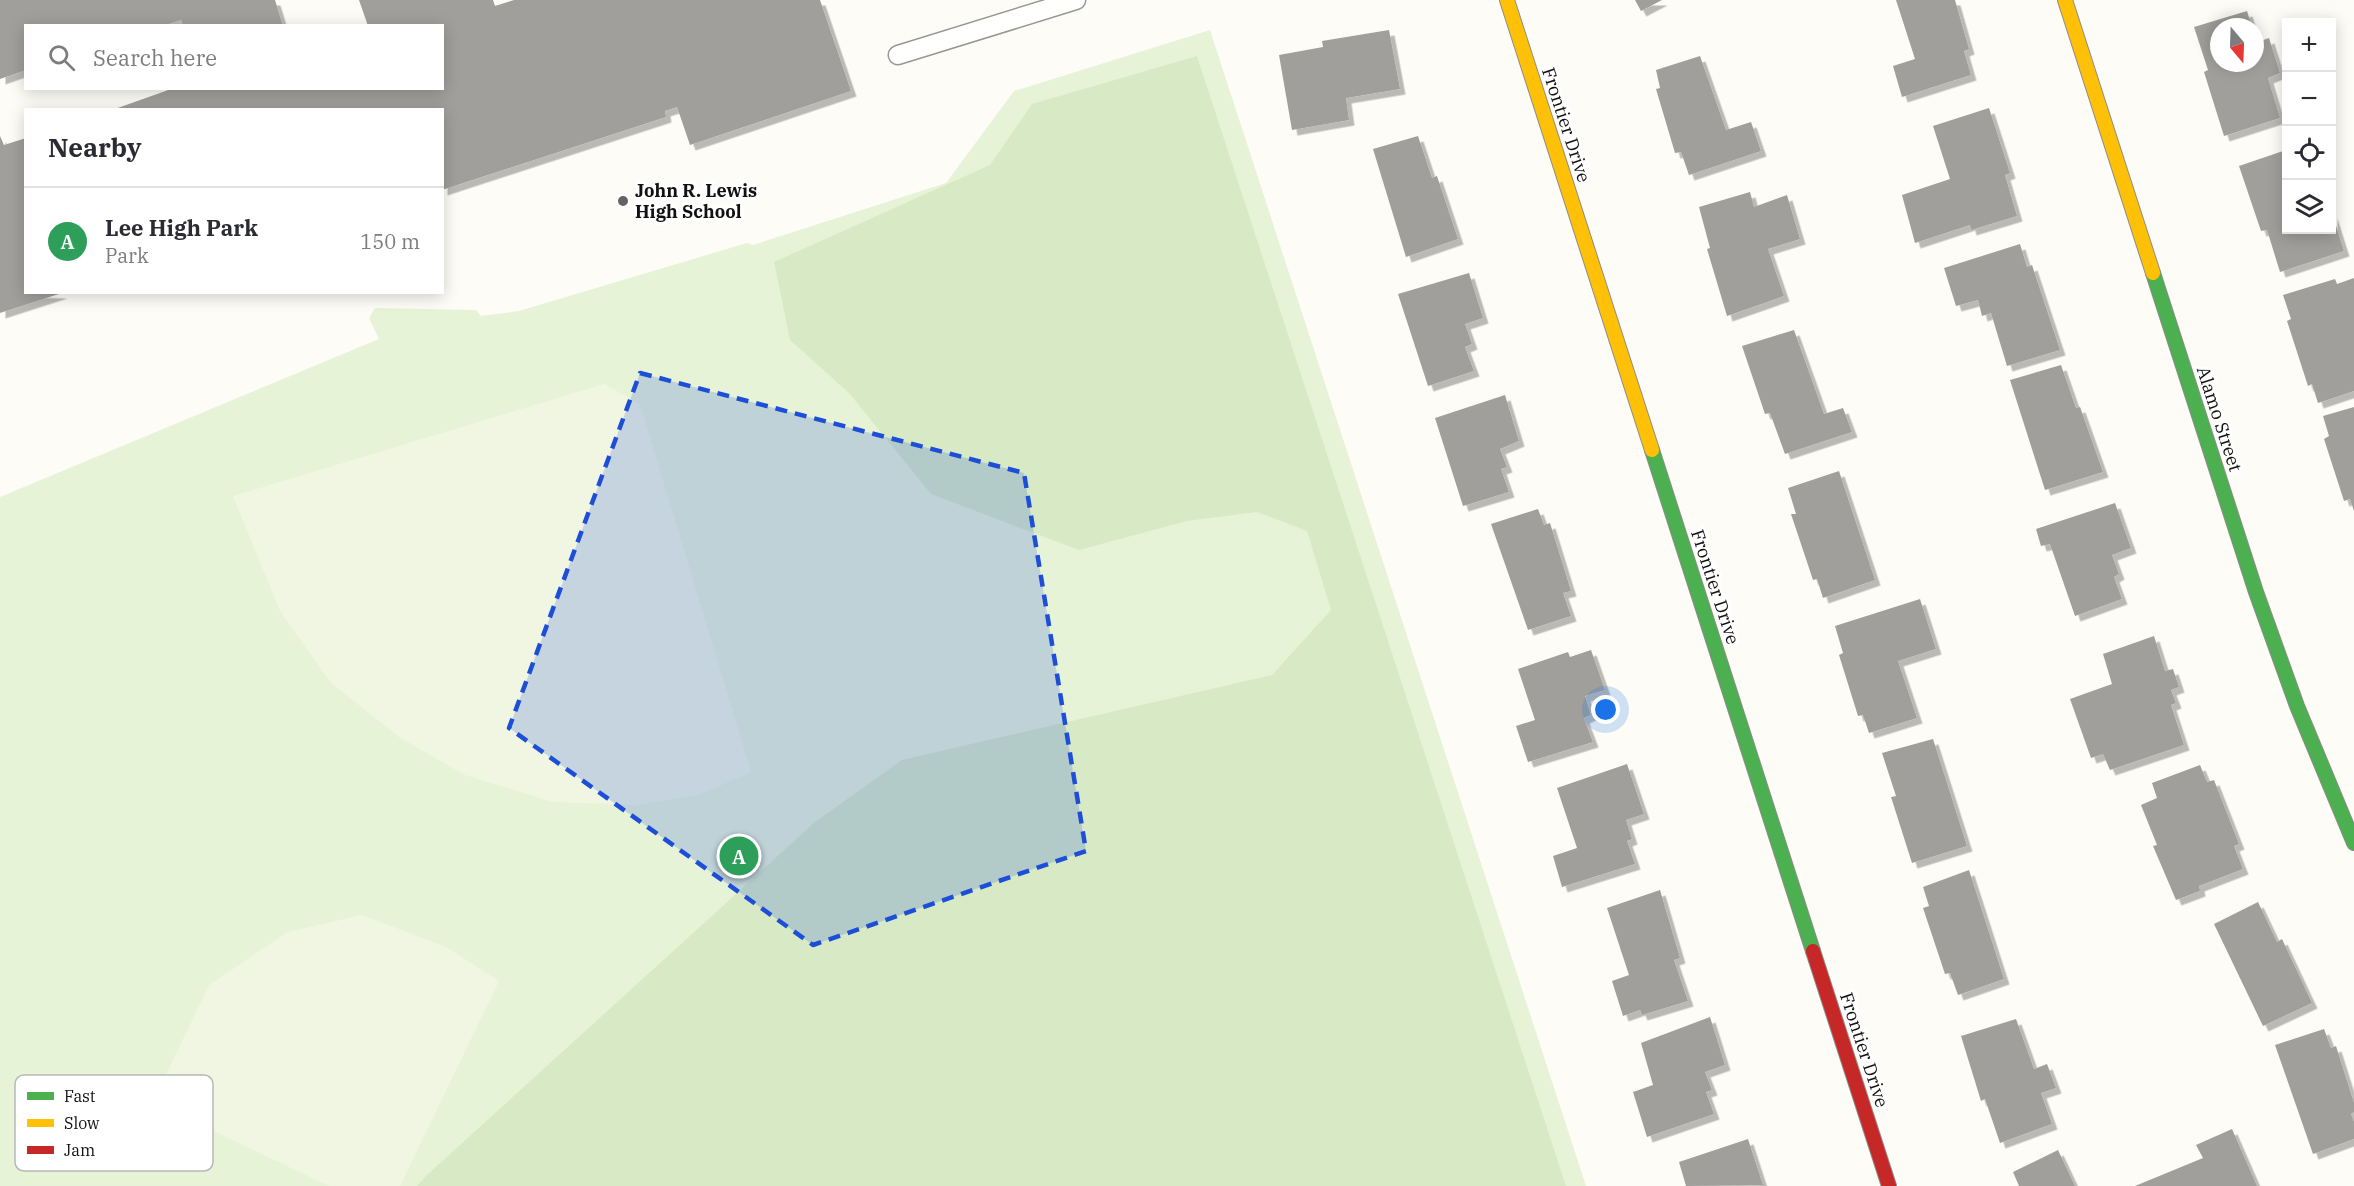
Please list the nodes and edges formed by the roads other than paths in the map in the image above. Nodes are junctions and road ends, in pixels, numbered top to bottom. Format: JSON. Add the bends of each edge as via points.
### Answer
{"nodes":[{"id":1,"x":1076,"y":0,"type":"edge"},
{"id":2,"x":1507,"y":0,"type":"edge"},
{"id":3,"x":2065,"y":0,"type":"edge"},
{"id":4,"x":898,"y":55,"type":"dead end"},
{"id":5,"x":2354,"y":843,"type":"edge"},
{"id":6,"x":1889,"y":1186,"type":"edge"}],
"edges":[{"from":1,"to":4,"type":"lane"},
{"from":2,"to":6,"type":"street","name":"Frontier Drive"},
{"from":3,"to":5,"type":"street","name":"Alamo Street","via":[[2256,592],[2297,706]]}]}
